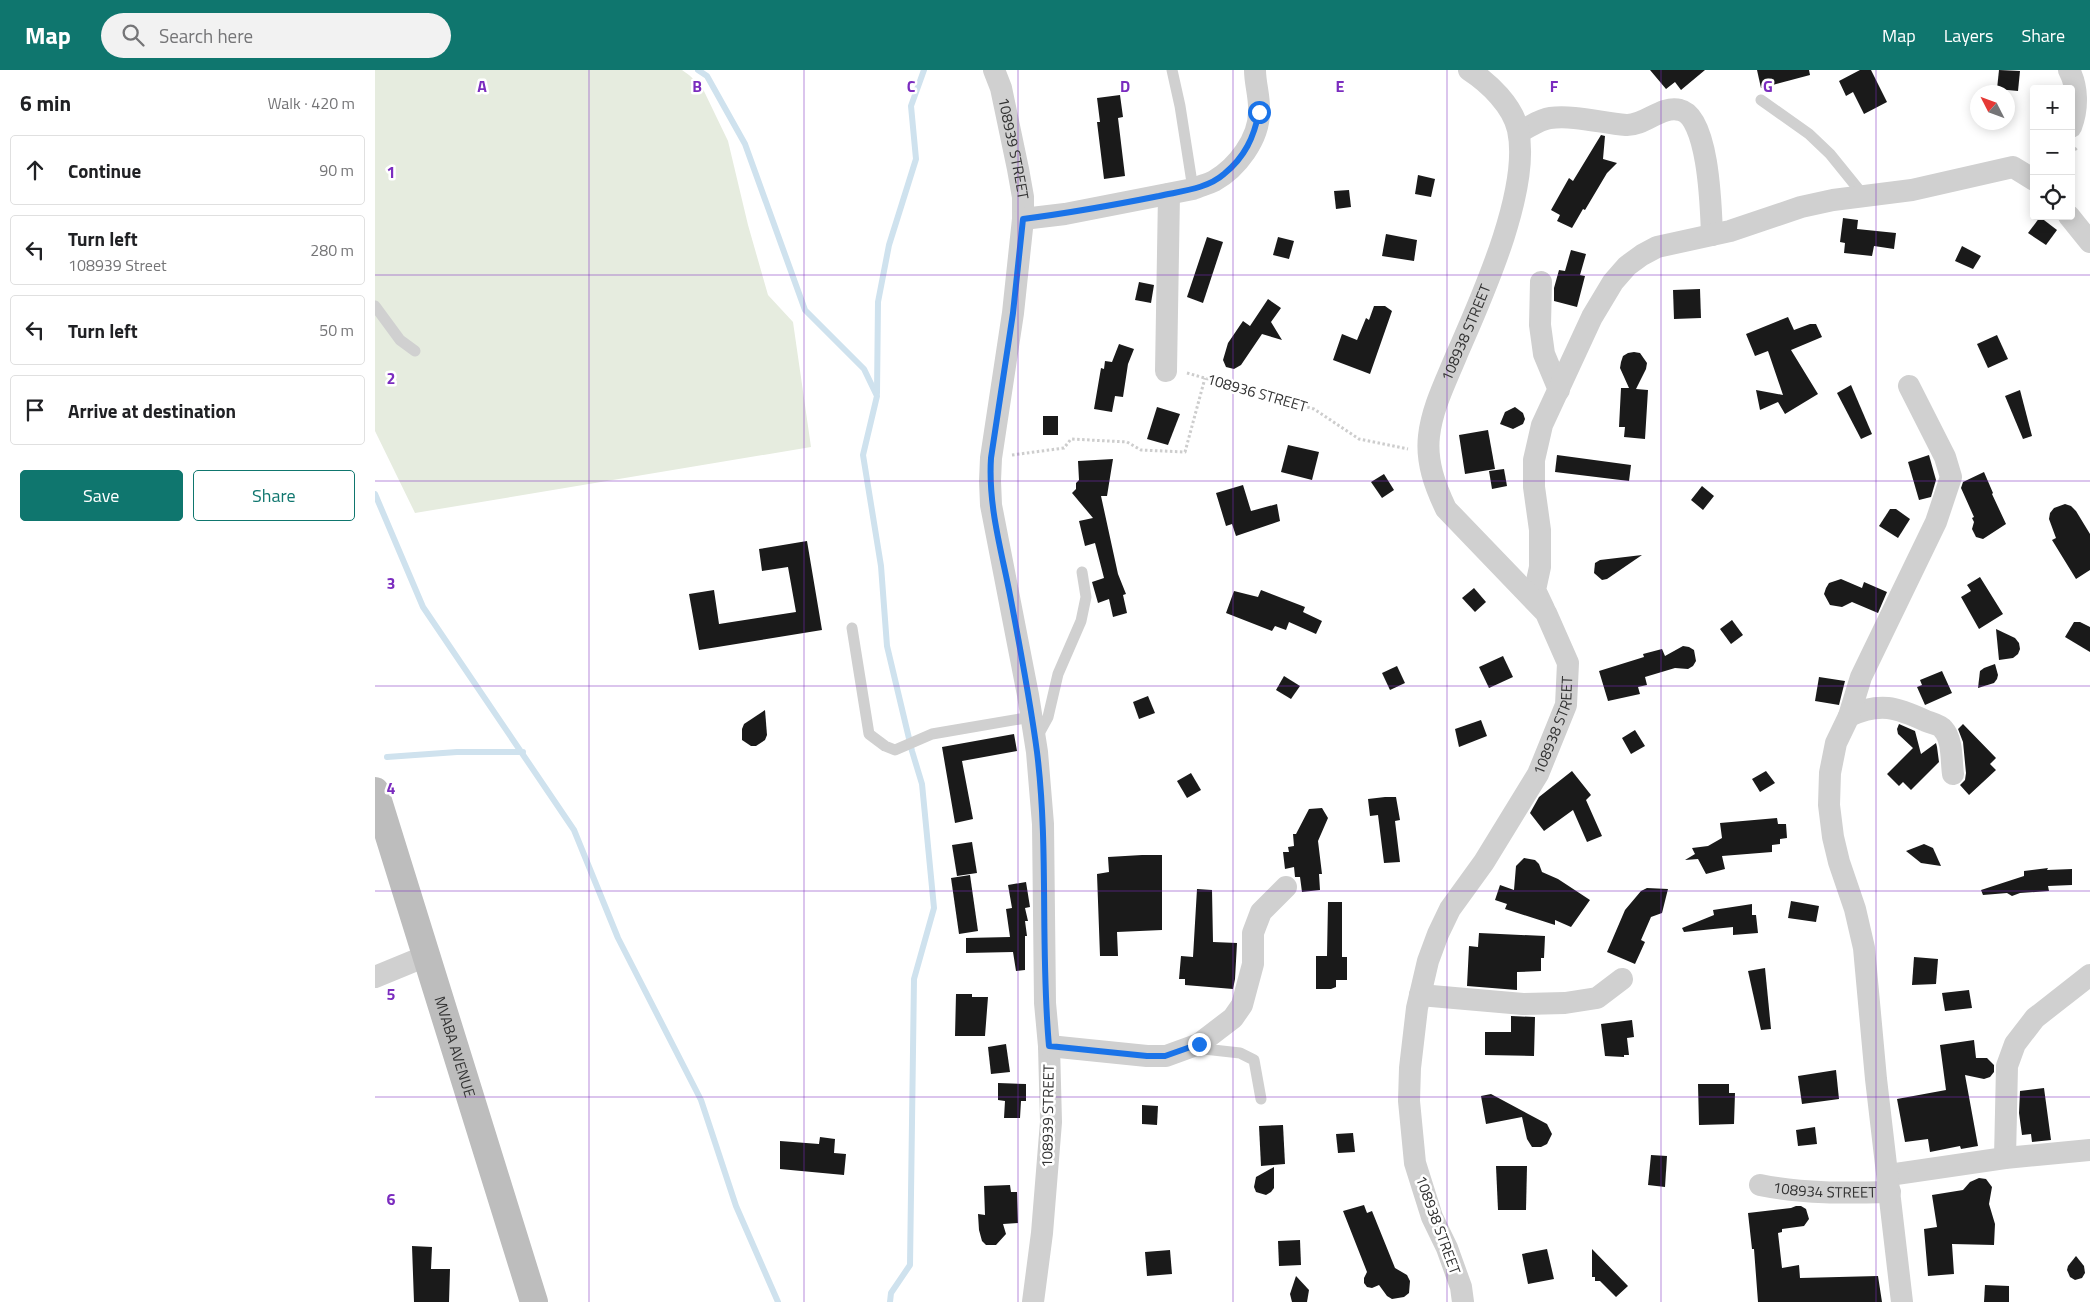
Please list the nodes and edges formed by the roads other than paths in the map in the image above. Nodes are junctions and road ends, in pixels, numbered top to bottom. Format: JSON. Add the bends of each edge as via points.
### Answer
{"nodes":[{"id":1,"x":994,"y":70,"type":"edge"},
{"id":2,"x":1172,"y":70,"type":"edge"},
{"id":3,"x":1255,"y":70,"type":"edge"},
{"id":4,"x":1469,"y":70,"type":"edge"},
{"id":5,"x":2069,"y":70,"type":"edge"},
{"id":6,"x":2074,"y":85,"type":"edge"},
{"id":7,"x":2075,"y":88,"type":"edge"},
{"id":8,"x":1761,"y":100,"type":"dead end"},
{"id":9,"x":2075,"y":109,"type":"edge"},
{"id":10,"x":1519,"y":132,"type":"junction"},
{"id":11,"x":2030,"y":160,"type":"edge"},
{"id":12,"x":2013,"y":167,"type":"junction"},
{"id":13,"x":2030,"y":178,"type":"edge"},
{"id":14,"x":1193,"y":188,"type":"junction"},
{"id":15,"x":1169,"y":194,"type":"junction"},
{"id":16,"x":1864,"y":196,"type":"junction"},
{"id":17,"x":1023,"y":219,"type":"junction"},
{"id":18,"x":2072,"y":220,"type":"edge"},
{"id":19,"x":1712,"y":235,"type":"junction"},
{"id":20,"x":2090,"y":242,"type":"edge"},
{"id":21,"x":1541,"y":282,"type":"dead end"},
{"id":22,"x":375,"y":306,"type":"edge"},
{"id":23,"x":415,"y":351,"type":"dead end"},
{"id":24,"x":1166,"y":371,"type":"road end"},
{"id":25,"x":1909,"y":386,"type":"dead end"},
{"id":26,"x":1559,"y":390,"type":"junction"},
{"id":27,"x":1082,"y":572,"type":"dead end"},
{"id":28,"x":1546,"y":613,"type":"junction"},
{"id":29,"x":852,"y":628,"type":"dead end"},
{"id":30,"x":1849,"y":716,"type":"junction"},
{"id":31,"x":1031,"y":717,"type":"junction"},
{"id":32,"x":1035,"y":741,"type":"junction"},
{"id":33,"x":1953,"y":774,"type":"dead end"},
{"id":34,"x":375,"y":791,"type":"edge"},
{"id":35,"x":1286,"y":887,"type":"dead end"},
{"id":36,"x":426,"y":956,"type":"junction"},
{"id":37,"x":2090,"y":975,"type":"edge"},
{"id":38,"x":375,"y":977,"type":"edge"},
{"id":39,"x":1623,"y":979,"type":"dead end"},
{"id":40,"x":1420,"y":995,"type":"junction"},
{"id":41,"x":1049,"y":1046,"type":"junction"},
{"id":42,"x":1191,"y":1048,"type":"junction"},
{"id":43,"x":1261,"y":1099,"type":"dead end"},
{"id":44,"x":2090,"y":1150,"type":"edge"},
{"id":45,"x":2005,"y":1158,"type":"junction"},
{"id":46,"x":1889,"y":1184,"type":"junction"},
{"id":47,"x":1760,"y":1185,"type":"dead end"},
{"id":48,"x":534,"y":1302,"type":"edge"},
{"id":49,"x":1033,"y":1302,"type":"edge"},
{"id":50,"x":1463,"y":1302,"type":"edge"},
{"id":51,"x":1902,"y":1302,"type":"edge"}],
"edges":[{"from":1,"to":17,"type":"street","name":"108939 STREET","via":[[1001,88],[1018,169]]},
{"from":2,"to":14,"type":"lane"},
{"from":3,"to":14,"type":"street","via":[[1259,112],[1254,134],[1244,153],[1224,175]]},
{"from":4,"to":10,"type":"street","name":"108938 STREET","via":[[1489,84],[1502,99]]},
{"from":5,"to":6,"type":"street"},
{"from":7,"to":9,"type":"street"},
{"from":8,"to":16,"type":"lane","via":[[1809,134]]},
{"from":10,"to":19,"type":"street","via":[[1548,118],[1579,118],[1628,125],[1665,111],[1680,110],[1691,115],[1708,170]]},
{"from":10,"to":28,"type":"street","name":"108938 STREET","via":[[1519,178],[1508,220],[1431,421],[1428,453],[1436,488],[1446,509]]},
{"from":11,"to":12,"type":"street"},
{"from":12,"to":13,"type":"street"},
{"from":12,"to":16,"type":"street","via":[[1913,190]]},
{"from":14,"to":15,"type":"street"},
{"from":15,"to":17,"type":"street"},
{"from":15,"to":24,"type":"street"},
{"from":16,"to":19,"type":"street","via":[[1801,207]]},
{"from":17,"to":31,"type":"street","name":"108939 STREET","via":[[990,481],[991,505]]},
{"from":18,"to":20,"type":"street"},
{"from":19,"to":26,"type":"street","via":[[1657,247],[1627,266],[1613,282],[1593,317]]},
{"from":21,"to":26,"type":"street","via":[[1540,325],[1544,354]]},
{"from":22,"to":23,"type":"lane","via":[[400,340]]},
{"from":25,"to":30,"type":"street","via":[[1945,457],[1951,477],[1936,522],[1861,677]]},
{"from":26,"to":28,"type":"street","via":[[1542,425],[1534,460],[1540,530],[1540,567],[1535,590]]},
{"from":27,"to":32,"type":"lane","via":[[1086,597],[1081,621],[1057,674],[1048,717]]},
{"from":28,"to":40,"type":"street","name":"108938 STREET","via":[[1568,663],[1566,705],[1538,774],[1484,862],[1450,909],[1428,962]]},
{"from":29,"to":31,"type":"lane","via":[[869,734],[885,746],[895,750],[932,734]]},
{"from":30,"to":33,"type":"street","via":[[1867,708],[1887,707],[1943,728],[1949,741]]},
{"from":30,"to":46,"type":"street","via":[[1836,743],[1830,773],[1829,805],[1839,862],[1864,948]]},
{"from":31,"to":32,"type":"street","name":"108939 STREET"},
{"from":32,"to":41,"type":"street","name":"108939 STREET","via":[[1043,824],[1045,1003]]},
{"from":34,"to":36,"type":"street","name":"MVABA AVENUE"},
{"from":35,"to":42,"type":"street","via":[[1261,912],[1253,933],[1253,964],[1242,1005],[1233,1018]]},
{"from":36,"to":38,"type":"street"},
{"from":36,"to":48,"type":"street","name":"MVABA AVENUE"},
{"from":37,"to":45,"type":"street","via":[[2035,1018],[2015,1044],[2007,1066]]},
{"from":39,"to":40,"type":"street","via":[[1597,998],[1565,1004],[1523,1004]]},
{"from":40,"to":50,"type":"street","name":"108938 STREET","via":[[1410,1068],[1409,1109],[1413,1145],[1424,1193],[1456,1273]]},
{"from":41,"to":42,"type":"street","via":[[1147,1056],[1165,1056]]},
{"from":41,"to":49,"type":"street","name":"108939 STREET","via":[[1051,1122]]},
{"from":42,"to":43,"type":"lane","via":[[1240,1053],[1254,1060]]},
{"from":44,"to":45,"type":"street","name":"108934 STREET"},
{"from":45,"to":46,"type":"street","name":"108934 STREET"},
{"from":46,"to":47,"type":"street","name":"108934 STREET","via":[[1814,1193]]},
{"from":46,"to":51,"type":"street"}]}
